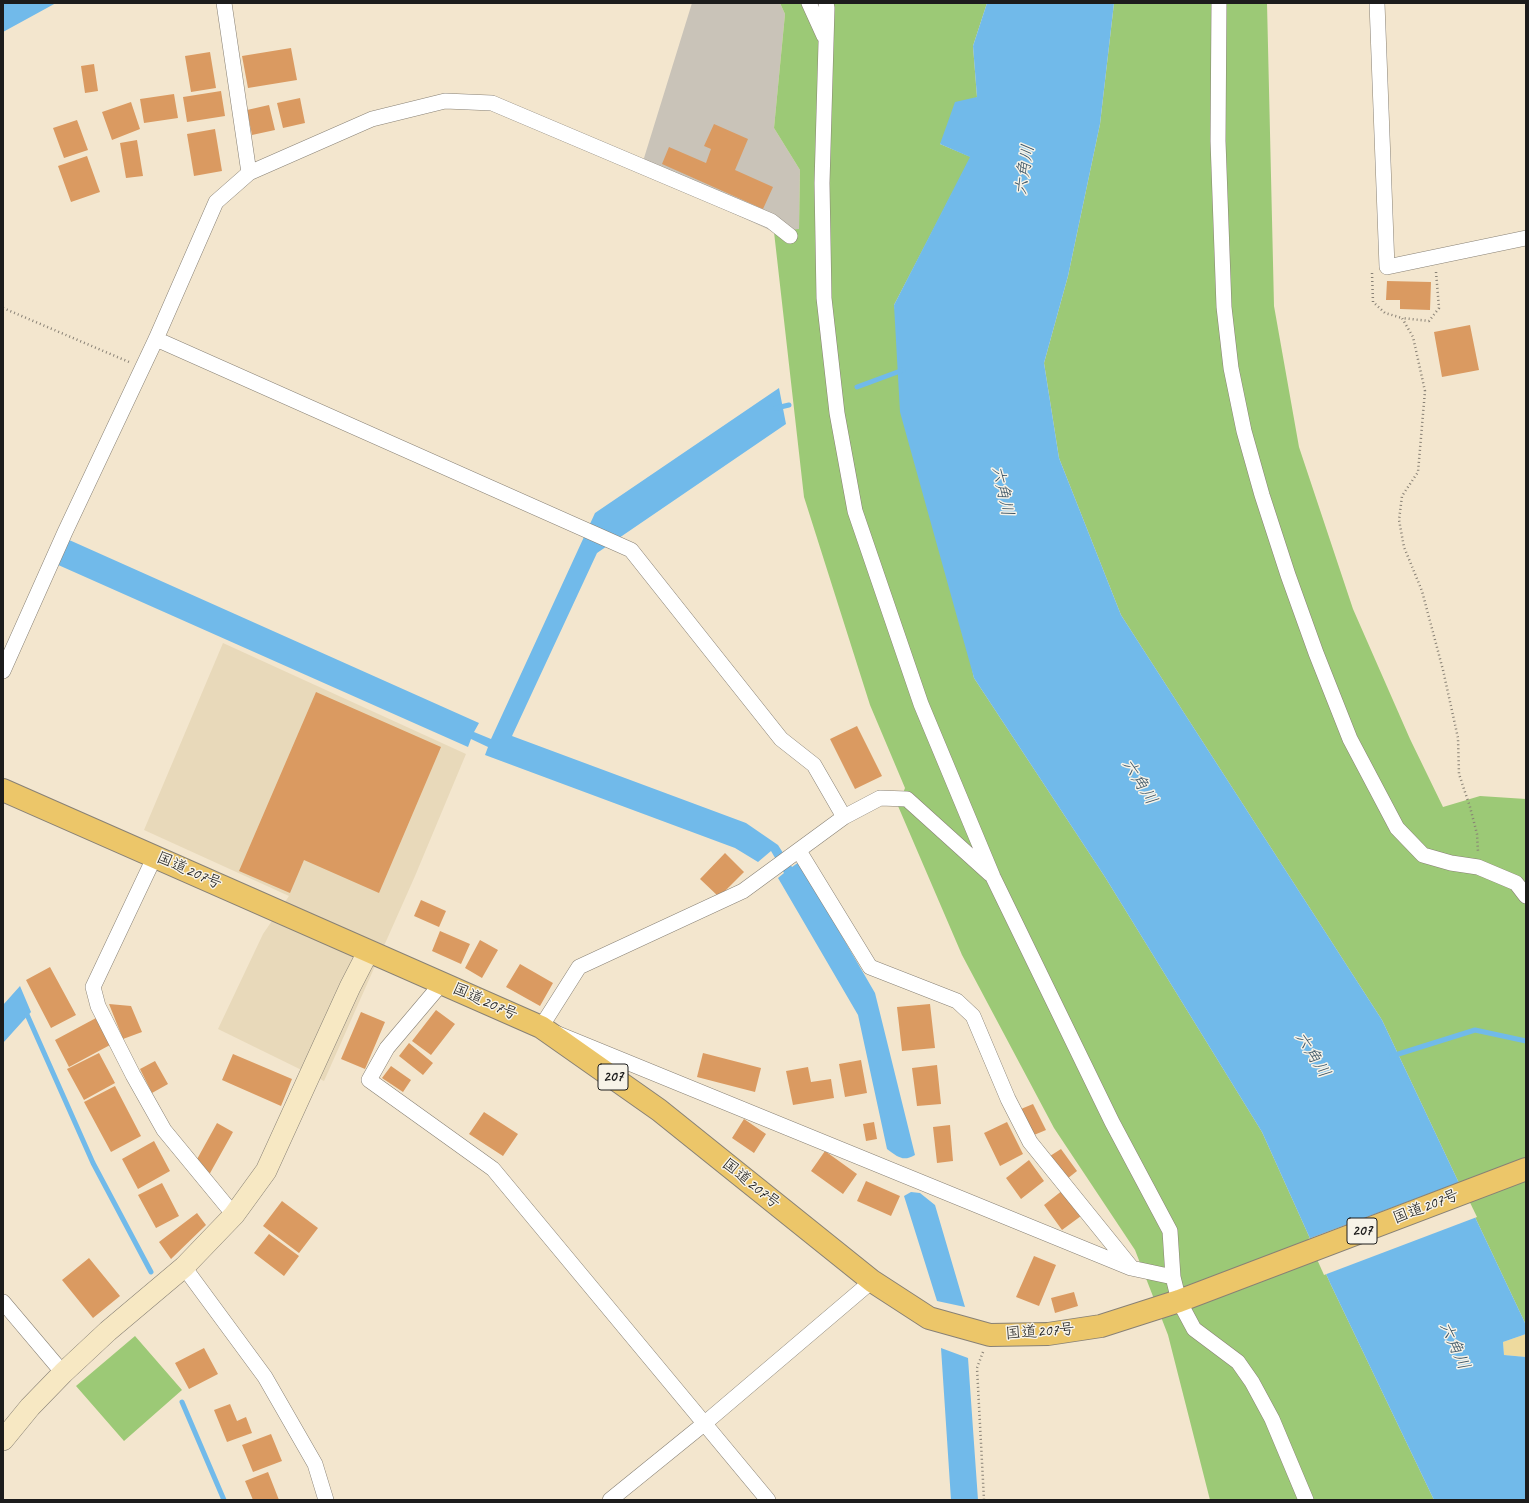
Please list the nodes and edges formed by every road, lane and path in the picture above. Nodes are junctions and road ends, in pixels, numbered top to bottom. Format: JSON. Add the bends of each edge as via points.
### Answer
{"nodes":[{"id":1,"x":224,"y":3,"type":"edge"},
{"id":2,"x":809,"y":3,"type":"edge"},
{"id":3,"x":826,"y":3,"type":"edge"},
{"id":4,"x":1219,"y":3,"type":"edge"},
{"id":5,"x":1377,"y":3,"type":"edge"},
{"id":6,"x":827,"y":43,"type":"junction"},
{"id":7,"x":249,"y":173,"type":"junction"},
{"id":8,"x":790,"y":236,"type":"dead end"},
{"id":9,"x":1526,"y":238,"type":"edge"},
{"id":10,"x":1434,"y":257,"type":"junction"},
{"id":11,"x":3,"y":308,"type":"edge"},
{"id":12,"x":156,"y":339,"type":"junction"},
{"id":13,"x":142,"y":368,"type":"junction"},
{"id":14,"x":3,"y":671,"type":"edge"},
{"id":15,"x":3,"y":790,"type":"edge"},
{"id":16,"x":844,"y":817,"type":"junction"},
{"id":17,"x":155,"y":856,"type":"junction"},
{"id":18,"x":789,"y":859,"type":"junction"},
{"id":19,"x":1478,"y":867,"type":"junction"},
{"id":20,"x":993,"y":877,"type":"junction"},
{"id":21,"x":1526,"y":896,"type":"edge"},
{"id":22,"x":368,"y":952,"type":"junction"},
{"id":23,"x":442,"y":983,"type":"junction"},
{"id":24,"x":541,"y":1027,"type":"junction"},
{"id":25,"x":1526,"y":1169,"type":"edge"},
{"id":26,"x":234,"y":1216,"type":"junction"},
{"id":27,"x":184,"y":1267,"type":"junction"},
{"id":28,"x":1131,"y":1268,"type":"junction"},
{"id":29,"x":1173,"y":1278,"type":"junction"},
{"id":30,"x":872,"y":1281,"type":"junction"},
{"id":31,"x":1179,"y":1300,"type":"junction"},
{"id":32,"x":3,"y":1302,"type":"edge"},
{"id":33,"x":990,"y":1335,"type":"junction"},
{"id":34,"x":63,"y":1373,"type":"junction"},
{"id":35,"x":705,"y":1423,"type":"junction"},
{"id":36,"x":3,"y":1440,"type":"edge"},
{"id":37,"x":326,"y":1500,"type":"edge"},
{"id":38,"x":610,"y":1500,"type":"edge"},
{"id":39,"x":768,"y":1500,"type":"edge"},
{"id":40,"x":984,"y":1500,"type":"edge"},
{"id":41,"x":1306,"y":1500,"type":"edge"}],
"edges":[{"from":1,"to":7,"type":"street"},
{"from":2,"to":6,"type":"street"},
{"from":3,"to":6,"type":"street"},
{"from":4,"to":19,"type":"street","via":[[1218,141],[1224,307],[1232,375],[1262,495],[1316,653],[1350,738],[1396,828],[1423,855]]},
{"from":5,"to":10,"type":"street","via":[[1388,267]]},
{"from":6,"to":20,"type":"street","via":[[822,183],[824,298],[837,413],[855,511],[921,704]]},
{"from":7,"to":8,"type":"street","via":[[372,119],[445,101],[492,103],[771,220]]},
{"from":7,"to":12,"type":"street","via":[[216,202]]},
{"from":9,"to":10,"type":"street"},
{"from":10,"to":19,"type":"path","via":[[1439,308],[1429,321],[1402,318],[1413,336],[1425,391],[1418,472],[1402,496],[1399,520],[1404,547],[1422,591],[1443,670],[1458,738],[1458,774],[1477,834]]},
{"from":11,"to":13,"type":"path"},
{"from":12,"to":13,"type":"street"},
{"from":12,"to":16,"type":"street","via":[[631,550],[781,739],[814,765]]},
{"from":13,"to":14,"type":"street"},
{"from":15,"to":17,"type":"highway","name":"国道207号","number":"207"},
{"from":16,"to":18,"type":"street"},
{"from":16,"to":20,"type":"street","via":[[880,798],[907,799]]},
{"from":17,"to":22,"type":"highway","name":"国道207号","number":"207"},
{"from":17,"to":26,"type":"street","via":[[93,987],[98,1006],[115,1041],[164,1130]]},
{"from":18,"to":24,"type":"street","via":[[744,891],[579,967]]},
{"from":18,"to":28,"type":"street","via":[[870,967],[957,1000],[973,1016],[1008,1099],[1030,1142]]},
{"from":19,"to":21,"type":"street","via":[[1516,883]]},
{"from":20,"to":29,"type":"street","via":[[1112,1122],[1170,1231]]},
{"from":22,"to":23,"type":"highway","name":"国道207号","number":"207"},
{"from":22,"to":26,"type":"street","via":[[266,1171]]},
{"from":23,"to":24,"type":"highway","name":"国道207号","number":"207"},
{"from":23,"to":35,"type":"street","via":[[387,1048],[369,1080],[493,1169]]},
{"from":24,"to":28,"type":"street"},
{"from":24,"to":30,"type":"highway","name":"国道207号","number":"207","via":[[659,1110]]},
{"from":25,"to":31,"type":"highway","name":"国道207号","number":"207"},
{"from":26,"to":27,"type":"street"},
{"from":27,"to":34,"type":"street"},
{"from":27,"to":37,"type":"street","via":[[265,1377],[315,1464]]},
{"from":28,"to":29,"type":"street"},
{"from":29,"to":31,"type":"street"},
{"from":30,"to":33,"type":"highway","name":"国道207号","number":"207","via":[[929,1318]]},
{"from":30,"to":35,"type":"street"},
{"from":31,"to":33,"type":"highway","name":"国道207号","number":"207","via":[[1101,1326],[1048,1334]]},
{"from":31,"to":41,"type":"street","via":[[1194,1329],[1238,1362],[1252,1382],[1272,1419]]},
{"from":32,"to":34,"type":"street"},
{"from":33,"to":40,"type":"path","via":[[977,1368]]},
{"from":34,"to":36,"type":"street"},
{"from":35,"to":38,"type":"street"},
{"from":35,"to":39,"type":"street"}]}
